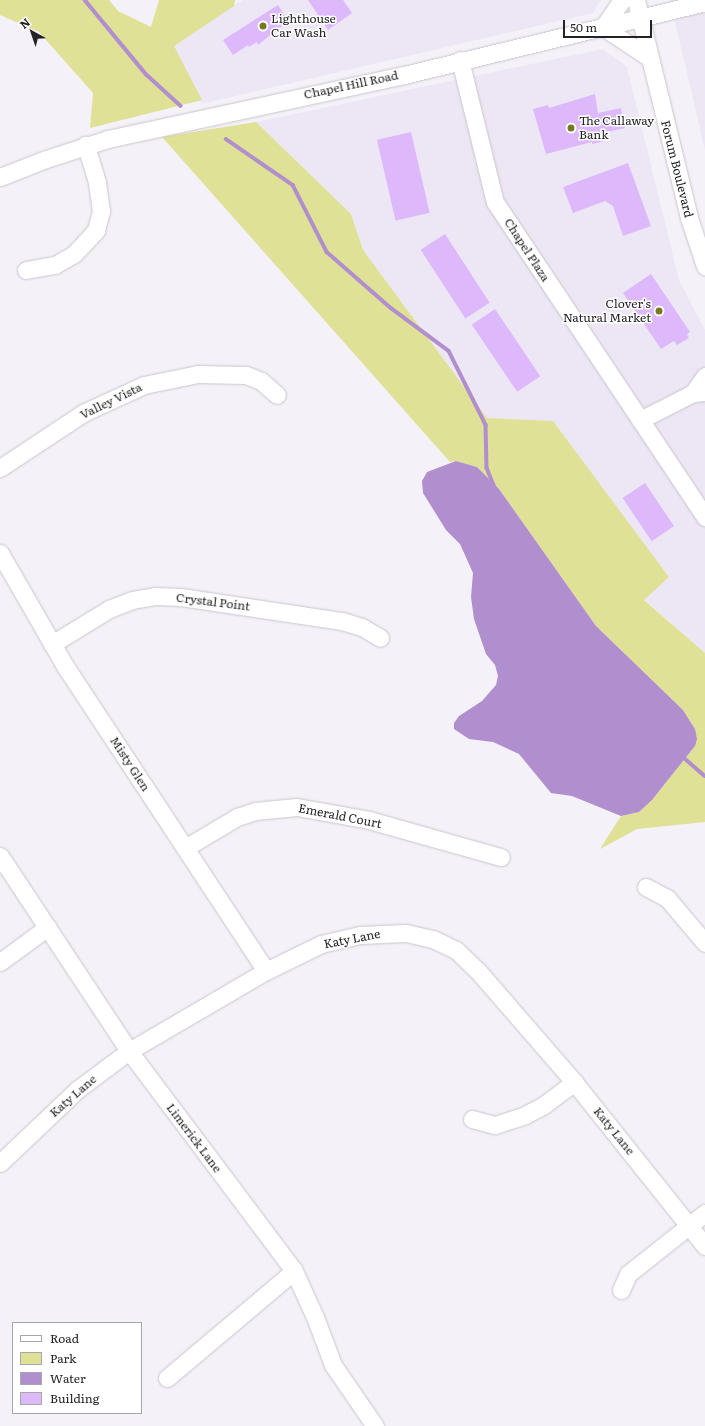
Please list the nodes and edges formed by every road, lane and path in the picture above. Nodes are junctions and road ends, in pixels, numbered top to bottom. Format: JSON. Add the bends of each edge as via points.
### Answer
{"nodes":[{"id":1,"x":622,"y":0,"type":"edge"},
{"id":2,"x":636,"y":0,"type":"edge"},
{"id":3,"x":705,"y":2,"type":"edge"},
{"id":4,"x":640,"y":18,"type":"junction"},
{"id":5,"x":604,"y":27,"type":"junction"},
{"id":6,"x":650,"y":58,"type":"junction"},
{"id":7,"x":460,"y":60,"type":"junction"},
{"id":8,"x":86,"y":145,"type":"junction"},
{"id":9,"x":0,"y":177,"type":"edge"},
{"id":10,"x":705,"y":266,"type":"edge"},
{"id":11,"x":26,"y":270,"type":"dead end"},
{"id":12,"x":705,"y":376,"type":"edge"},
{"id":13,"x":699,"y":393,"type":"edge"},
{"id":14,"x":277,"y":395,"type":"dead end"},
{"id":15,"x":640,"y":420,"type":"junction"},
{"id":16,"x":0,"y":468,"type":"edge"},
{"id":17,"x":705,"y":517,"type":"edge"},
{"id":18,"x":0,"y":553,"type":"edge"},
{"id":19,"x":380,"y":638,"type":"dead end"},
{"id":20,"x":52,"y":644,"type":"junction"},
{"id":21,"x":185,"y":848,"type":"junction"},
{"id":22,"x":0,"y":856,"type":"edge"},
{"id":23,"x":501,"y":857,"type":"dead end"},
{"id":24,"x":646,"y":887,"type":"dead end"},
{"id":25,"x":48,"y":927,"type":"junction"},
{"id":26,"x":705,"y":943,"type":"edge"},
{"id":27,"x":0,"y":962,"type":"edge"},
{"id":28,"x":266,"y":971,"type":"junction"},
{"id":29,"x":129,"y":1050,"type":"junction"},
{"id":30,"x":574,"y":1082,"type":"junction"},
{"id":31,"x":472,"y":1119,"type":"dead end"},
{"id":32,"x":0,"y":1163,"type":"edge"},
{"id":33,"x":705,"y":1212,"type":"edge"},
{"id":34,"x":690,"y":1225,"type":"junction"},
{"id":35,"x":705,"y":1246,"type":"edge"},
{"id":36,"x":294,"y":1271,"type":"junction"},
{"id":37,"x":621,"y":1290,"type":"dead end"},
{"id":38,"x":167,"y":1378,"type":"dead end"},
{"id":39,"x":376,"y":1426,"type":"edge"}],
"edges":[{"from":1,"to":5,"type":"street"},
{"from":2,"to":4,"type":"street","name":"Forum Boulevard"},
{"from":3,"to":4,"type":"street","name":"Chapel Hill Road"},
{"from":4,"to":5,"type":"street","name":"Chapel Hill Road"},
{"from":4,"to":6,"type":"street","name":"Forum Boulevard"},
{"from":5,"to":6,"type":"street"},
{"from":5,"to":7,"type":"street","name":"Chapel Hill Road"},
{"from":6,"to":10,"type":"street","name":"Forum Boulevard","via":[[689,218]]},
{"from":7,"to":8,"type":"street","name":"Chapel Hill Road"},
{"from":7,"to":15,"type":"street","name":"Chapel Plaza","via":[[495,202]]},
{"from":8,"to":9,"type":"street","name":"Chapel Hill Road"},
{"from":8,"to":11,"type":"street","via":[[97,182],[100,211],[96,230],[74,254],[55,265]]},
{"from":12,"to":13,"type":"street"},
{"from":13,"to":15,"type":"street"},
{"from":14,"to":16,"type":"street","name":"Valley Vista","via":[[261,381],[246,375],[198,374],[144,384],[83,413]]},
{"from":15,"to":17,"type":"street","name":"Chapel Plaza"},
{"from":18,"to":20,"type":"street","name":"Misty Glen"},
{"from":19,"to":20,"type":"street","name":"Crystal Point","via":[[362,627],[342,620],[181,597],[155,596],[132,600],[109,609]]},
{"from":20,"to":21,"type":"street","name":"Misty Glen"},
{"from":21,"to":23,"type":"street","name":"Emerald Court","via":[[237,817],[296,807],[369,820]]},
{"from":21,"to":28,"type":"street","name":"Misty Glen"},
{"from":22,"to":25,"type":"street","name":"Limerick Lane"},
{"from":24,"to":26,"type":"street","via":[[667,898]]},
{"from":25,"to":27,"type":"street"},
{"from":25,"to":29,"type":"street","name":"Limerick Lane"},
{"from":28,"to":29,"type":"street","name":"Katy Lane"},
{"from":28,"to":30,"type":"street","name":"Katy Lane","via":[[321,944],[360,935],[394,932],[433,939],[456,950],[478,971]]},
{"from":29,"to":32,"type":"street","name":"Katy Lane","via":[[78,1089]]},
{"from":29,"to":36,"type":"street","name":"Limerick Lane"},
{"from":30,"to":31,"type":"street","via":[[544,1105],[525,1115],[495,1125]]},
{"from":30,"to":34,"type":"street","name":"Katy Lane"},
{"from":33,"to":34,"type":"street"},
{"from":34,"to":35,"type":"street","name":"Katy Lane"},
{"from":34,"to":37,"type":"street","via":[[628,1274]]},
{"from":36,"to":38,"type":"street"},
{"from":36,"to":39,"type":"street","name":"Limerick Lane","via":[[333,1365]]}]}
